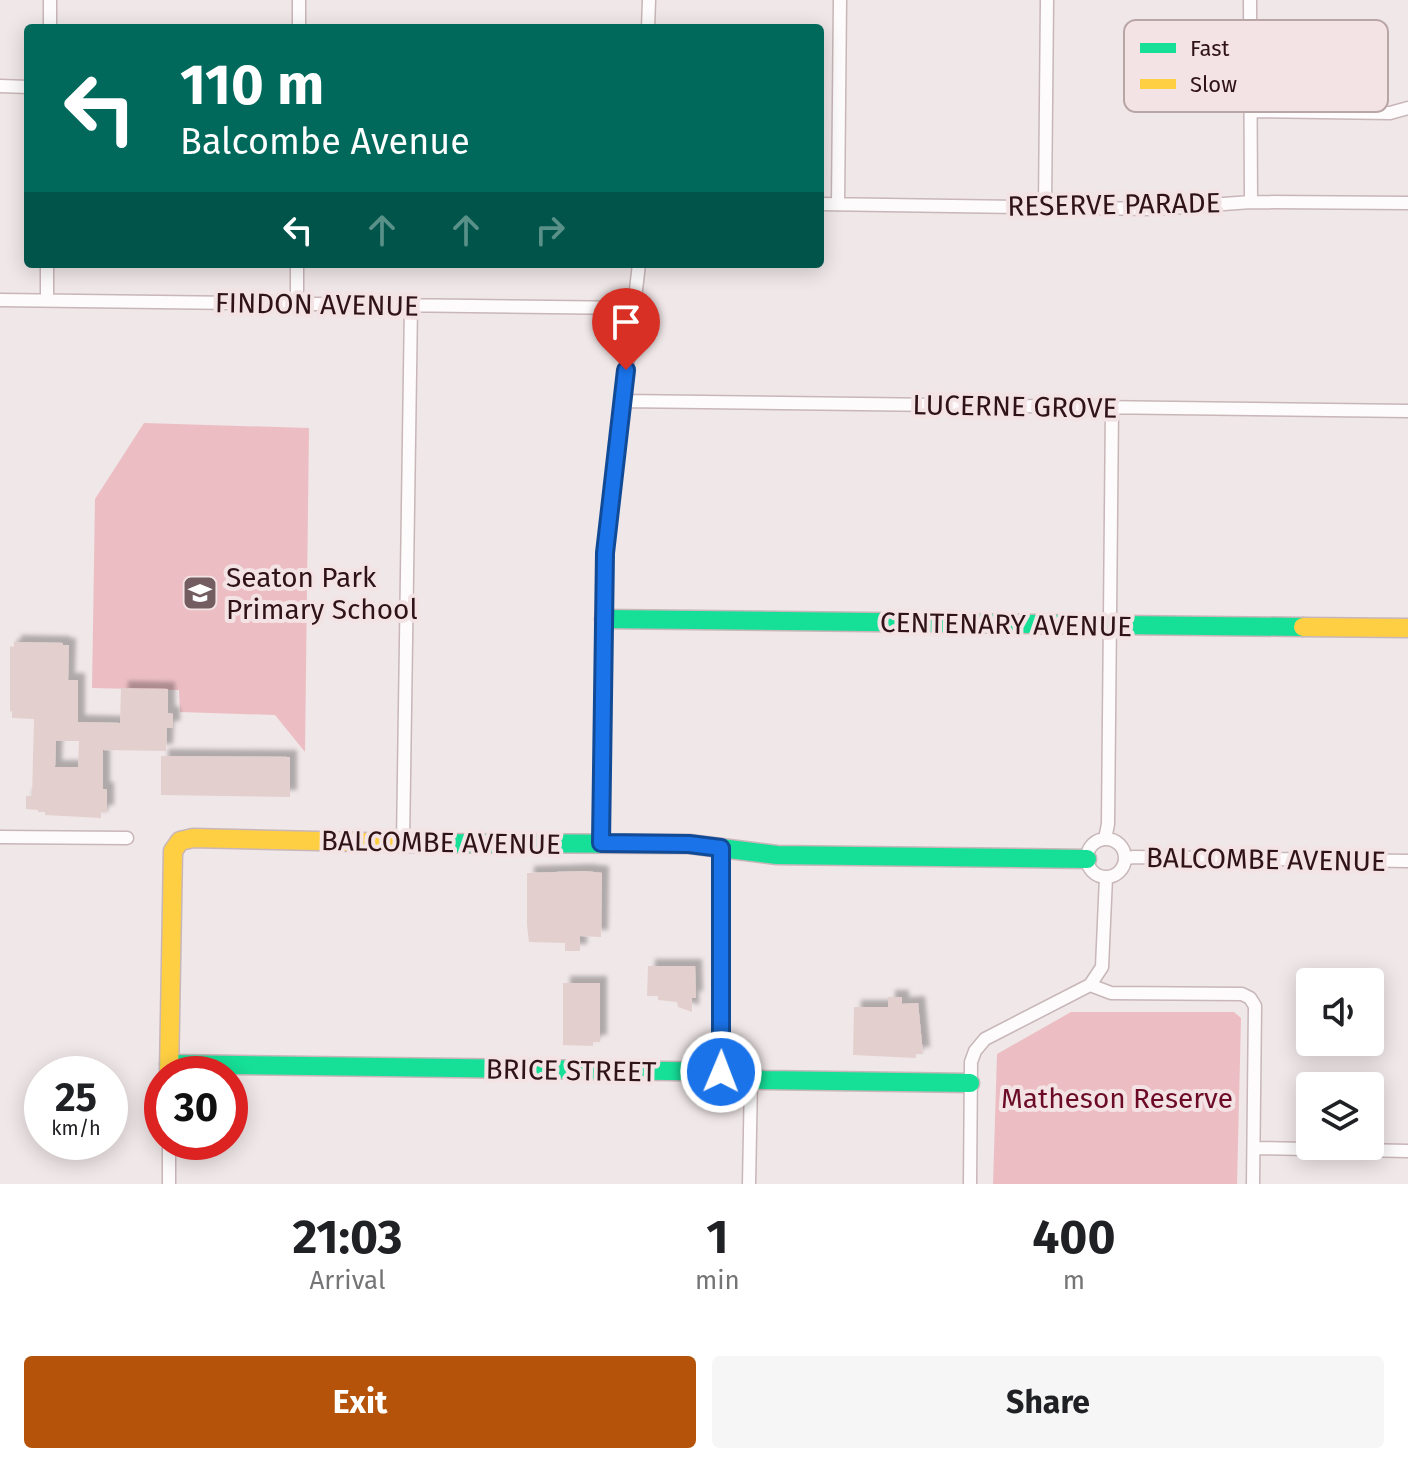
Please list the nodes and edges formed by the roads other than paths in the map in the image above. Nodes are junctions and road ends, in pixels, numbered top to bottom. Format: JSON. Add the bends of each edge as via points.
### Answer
{"nodes":[{"id":1,"x":50,"y":0,"type":"edge"},
{"id":2,"x":299,"y":0,"type":"edge"},
{"id":3,"x":649,"y":0,"type":"edge"},
{"id":4,"x":840,"y":0,"type":"edge"},
{"id":5,"x":1047,"y":0,"type":"edge"},
{"id":6,"x":1250,"y":0,"type":"edge"},
{"id":7,"x":1250,"y":20,"type":"edge"},
{"id":8,"x":50,"y":24,"type":"edge"},
{"id":9,"x":299,"y":24,"type":"edge"},
{"id":10,"x":648,"y":24,"type":"edge"},
{"id":11,"x":0,"y":86,"type":"edge"},
{"id":12,"x":24,"y":87,"type":"edge"},
{"id":13,"x":1408,"y":108,"type":"edge"},
{"id":14,"x":1251,"y":112,"type":"edge"},
{"id":15,"x":1320,"y":112,"type":"edge"},
{"id":16,"x":1251,"y":202,"type":"junction"},
{"id":17,"x":1408,"y":203,"type":"edge"},
{"id":18,"x":824,"y":204,"type":"edge"},
{"id":19,"x":838,"y":204,"type":"junction"},
{"id":20,"x":1045,"y":206,"type":"junction"},
{"id":21,"x":47,"y":268,"type":"edge"},
{"id":22,"x":297,"y":268,"type":"edge"},
{"id":23,"x":638,"y":268,"type":"edge"},
{"id":24,"x":0,"y":300,"type":"edge"},
{"id":25,"x":47,"y":300,"type":"junction"},
{"id":26,"x":297,"y":304,"type":"junction"},
{"id":27,"x":411,"y":305,"type":"junction"},
{"id":28,"x":633,"y":308,"type":"junction"},
{"id":29,"x":622,"y":401,"type":"junction"},
{"id":30,"x":1112,"y":408,"type":"junction"},
{"id":31,"x":1408,"y":411,"type":"edge"},
{"id":32,"x":604,"y":619,"type":"junction"},
{"id":33,"x":1108,"y":625,"type":"junction"},
{"id":34,"x":1408,"y":628,"type":"edge"},
{"id":35,"x":0,"y":837,"type":"edge"},
{"id":36,"x":127,"y":838,"type":"dead end"},
{"id":37,"x":1105,"y":839,"type":"junction"},
{"id":38,"x":403,"y":843,"type":"junction"},
{"id":39,"x":601,"y":843,"type":"junction"},
{"id":40,"x":721,"y":848,"type":"junction"},
{"id":41,"x":1087,"y":859,"type":"junction"},
{"id":42,"x":1125,"y":859,"type":"junction"},
{"id":43,"x":1408,"y":861,"type":"edge"},
{"id":44,"x":1106,"y":877,"type":"junction"},
{"id":45,"x":1090,"y":985,"type":"junction"},
{"id":46,"x":169,"y":1056,"type":"edge"},
{"id":47,"x":248,"y":1069,"type":"edge"},
{"id":48,"x":721,"y":1072,"type":"junction"},
{"id":49,"x":751,"y":1079,"type":"junction"},
{"id":50,"x":970,"y":1083,"type":"junction"},
{"id":51,"x":1254,"y":1148,"type":"junction"},
{"id":52,"x":1408,"y":1151,"type":"edge"},
{"id":53,"x":169,"y":1160,"type":"edge"},
{"id":54,"x":169,"y":1184,"type":"edge"},
{"id":55,"x":749,"y":1184,"type":"edge"},
{"id":56,"x":970,"y":1184,"type":"edge"},
{"id":57,"x":1253,"y":1184,"type":"edge"}],
"edges":[{"from":1,"to":8,"type":"street"},
{"from":2,"to":9,"type":"street"},
{"from":3,"to":10,"type":"street"},
{"from":4,"to":19,"type":"street"},
{"from":5,"to":20,"type":"street"},
{"from":6,"to":7,"type":"street"},
{"from":11,"to":12,"type":"street"},
{"from":13,"to":15,"type":"street","via":[[1390,113]]},
{"from":14,"to":16,"type":"street"},
{"from":16,"to":17,"type":"street","name":"RESERVE PARADE"},
{"from":16,"to":20,"type":"street","name":"RESERVE PARADE","via":[[1155,209]]},
{"from":18,"to":19,"type":"street","name":"RESERVE PARADE"},
{"from":19,"to":20,"type":"street","name":"RESERVE PARADE"},
{"from":21,"to":25,"type":"street"},
{"from":22,"to":26,"type":"street"},
{"from":23,"to":28,"type":"street"},
{"from":24,"to":25,"type":"street","name":"FINDON AVENUE"},
{"from":25,"to":26,"type":"street","name":"FINDON AVENUE"},
{"from":26,"to":27,"type":"street","name":"FINDON AVENUE"},
{"from":27,"to":28,"type":"street","name":"FINDON AVENUE"},
{"from":27,"to":38,"type":"street"},
{"from":28,"to":29,"type":"street"},
{"from":29,"to":30,"type":"street","name":"LUCERNE GROVE"},
{"from":29,"to":32,"type":"street","via":[[605,553]]},
{"from":30,"to":31,"type":"street","name":"LUCERNE GROVE"},
{"from":30,"to":33,"type":"street"},
{"from":32,"to":33,"type":"street","name":"CENTENARY AVENUE"},
{"from":32,"to":39,"type":"street"},
{"from":33,"to":34,"type":"street","name":"CENTENARY AVENUE"},
{"from":33,"to":37,"type":"street"},
{"from":35,"to":36,"type":"street"},
{"from":37,"to":41,"type":"street","via":[[1094,843]]},
{"from":37,"to":42,"type":"street","via":[[1117,842]]},
{"from":38,"to":39,"type":"street","name":"BALCOMBE AVENUE"},
{"from":38,"to":46,"type":"street","name":"BALCOMBE AVENUE","via":[[180,841],[173,851]]},
{"from":39,"to":40,"type":"street","name":"BALCOMBE AVENUE"},
{"from":40,"to":41,"type":"street","name":"BALCOMBE AVENUE","via":[[777,855]]},
{"from":40,"to":48,"type":"street"},
{"from":41,"to":44,"type":"street","via":[[1091,870]]},
{"from":42,"to":43,"type":"street","name":"BALCOMBE AVENUE"},
{"from":42,"to":44,"type":"street","via":[[1117,874]]},
{"from":44,"to":45,"type":"street","via":[[1102,967]]},
{"from":45,"to":50,"type":"street","via":[[985,1039],[971,1062]]},
{"from":45,"to":51,"type":"street","via":[[1111,993],[1250,998],[1255,1006]]},
{"from":47,"to":48,"type":"street","name":"BRICE STREET"},
{"from":48,"to":49,"type":"street","name":"BRICE STREET","via":[[739,1072]]},
{"from":49,"to":50,"type":"street","name":"BRICE STREET"},
{"from":49,"to":55,"type":"street"},
{"from":50,"to":56,"type":"street"},
{"from":51,"to":52,"type":"street"},
{"from":51,"to":57,"type":"street"},
{"from":53,"to":54,"type":"street"}]}
